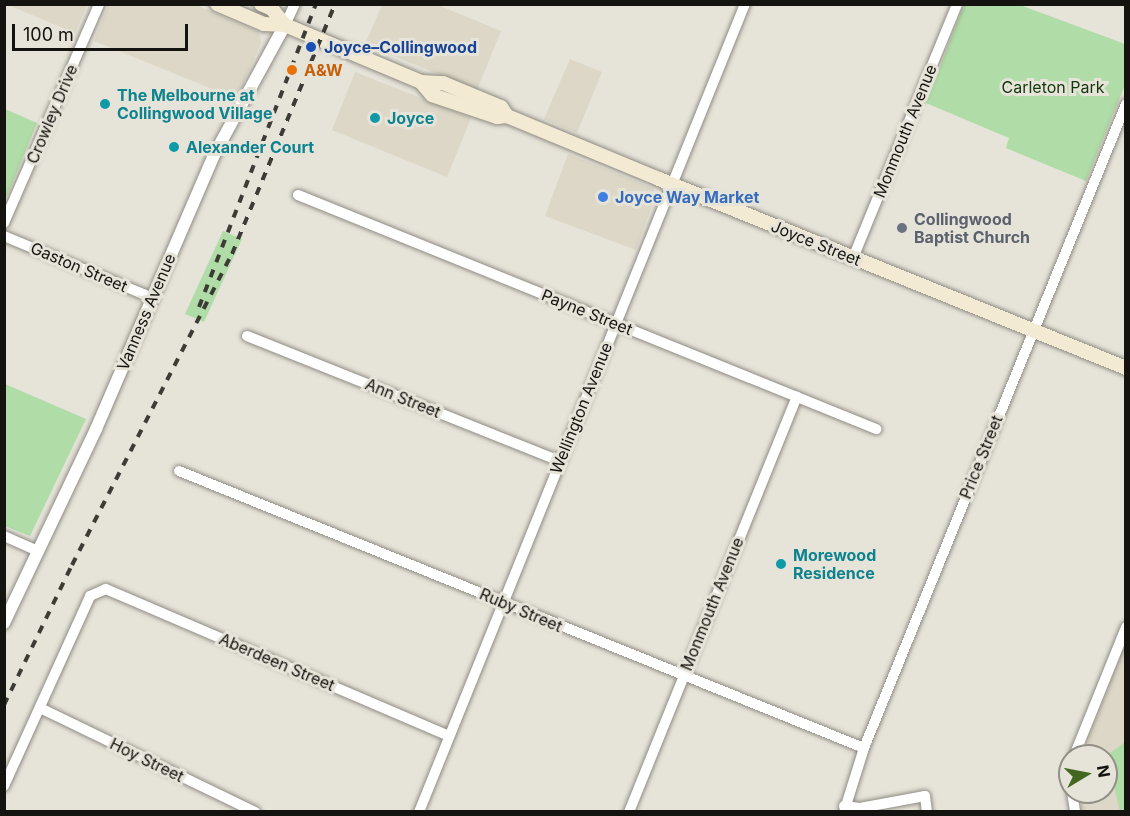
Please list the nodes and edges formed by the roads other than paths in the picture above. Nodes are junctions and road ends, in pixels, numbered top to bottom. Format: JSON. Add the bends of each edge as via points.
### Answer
{"nodes":[{"id":1,"x":99,"y":4,"type":"edge"},
{"id":2,"x":217,"y":4,"type":"edge"},
{"id":3,"x":261,"y":4,"type":"edge"},
{"id":4,"x":295,"y":4,"type":"edge"},
{"id":5,"x":745,"y":4,"type":"edge"},
{"id":6,"x":957,"y":4,"type":"edge"},
{"id":7,"x":285,"y":25,"type":"junction"},
{"id":8,"x":1125,"y":104,"type":"edge"},
{"id":9,"x":673,"y":185,"type":"junction"},
{"id":10,"x":298,"y":195,"type":"dead end"},
{"id":11,"x":4,"y":224,"type":"edge"},
{"id":12,"x":4,"y":236,"type":"edge"},
{"id":13,"x":853,"y":258,"type":"junction"},
{"id":14,"x":153,"y":298,"type":"junction"},
{"id":15,"x":615,"y":324,"type":"junction"},
{"id":16,"x":1034,"y":330,"type":"junction"},
{"id":17,"x":247,"y":336,"type":"dead end"},
{"id":18,"x":1125,"y":368,"type":"edge"},
{"id":19,"x":797,"y":397,"type":"junction"},
{"id":20,"x":876,"y":429,"type":"dead end"},
{"id":21,"x":560,"y":461,"type":"junction"},
{"id":22,"x":179,"y":471,"type":"dead end"},
{"id":23,"x":4,"y":536,"type":"edge"},
{"id":24,"x":38,"y":551,"type":"junction"},
{"id":25,"x":503,"y":602,"type":"junction"},
{"id":26,"x":4,"y":623,"type":"edge"},
{"id":27,"x":1125,"y":627,"type":"edge"},
{"id":28,"x":682,"y":676,"type":"junction"},
{"id":29,"x":40,"y":708,"type":"junction"},
{"id":30,"x":448,"y":736,"type":"junction"},
{"id":31,"x":1079,"y":744,"type":"edge"},
{"id":32,"x":864,"y":748,"type":"junction"},
{"id":33,"x":4,"y":786,"type":"edge"},
{"id":34,"x":844,"y":809,"type":"edge"},
{"id":35,"x":255,"y":812,"type":"edge"},
{"id":36,"x":419,"y":812,"type":"edge"},
{"id":37,"x":629,"y":812,"type":"edge"},
{"id":38,"x":927,"y":812,"type":"edge"}],
"edges":[{"from":1,"to":11,"type":"street","name":"Crowley Drive"},
{"from":2,"to":7,"type":"main road","name":"Joyce Street","via":[[264,24]]},
{"from":3,"to":7,"type":"main road","name":"Joyce Street","via":[[272,9]]},
{"from":4,"to":7,"type":"street","name":"Vanness Avenue"},
{"from":5,"to":9,"type":"street","name":"Wellington Avenue"},
{"from":6,"to":13,"type":"street","name":"Monmouth Avenue"},
{"from":7,"to":9,"type":"main road","name":"Joyce Street","via":[[421,82],[432,95],[497,117],[507,116]]},
{"from":7,"to":14,"type":"street","name":"Vanness Avenue","via":[[214,155]]},
{"from":8,"to":16,"type":"street","name":"Price Street"},
{"from":9,"to":13,"type":"main road","name":"Joyce Street"},
{"from":9,"to":15,"type":"street","name":"Wellington Avenue"},
{"from":10,"to":15,"type":"street","name":"Payne Street"},
{"from":12,"to":14,"type":"street","name":"Gaston Street"},
{"from":13,"to":16,"type":"main road","name":"Joyce Street"},
{"from":14,"to":24,"type":"street","name":"Vanness Avenue"},
{"from":15,"to":19,"type":"street","name":"Payne Street"},
{"from":15,"to":21,"type":"street","name":"Wellington Avenue"},
{"from":16,"to":18,"type":"main road","name":"Joyce Street"},
{"from":16,"to":32,"type":"street","name":"Price Street"},
{"from":17,"to":21,"type":"street","name":"Ann Street"},
{"from":19,"to":20,"type":"street","name":"Payne Street"},
{"from":19,"to":28,"type":"street","name":"Monmouth Avenue"},
{"from":21,"to":25,"type":"street","name":"Wellington Avenue"},
{"from":22,"to":25,"type":"street","name":"Ruby Street"},
{"from":23,"to":24,"type":"street"},
{"from":24,"to":26,"type":"street","name":"Vanness Avenue"},
{"from":25,"to":28,"type":"street","name":"Ruby Street"},
{"from":25,"to":30,"type":"street","name":"Wellington Avenue"},
{"from":27,"to":31,"type":"street"},
{"from":28,"to":32,"type":"street","name":"Ruby Street"},
{"from":28,"to":37,"type":"street","name":"Monmouth Avenue"},
{"from":29,"to":30,"type":"street","name":"Aberdeen Street","via":[[90,596],[106,589]]},
{"from":29,"to":33,"type":"street"},
{"from":29,"to":35,"type":"street","name":"Hoy Street"},
{"from":30,"to":36,"type":"street","name":"Wellington Avenue"},
{"from":32,"to":34,"type":"street","name":"Price Street"},
{"from":34,"to":38,"type":"street","via":[[925,796]]}]}
